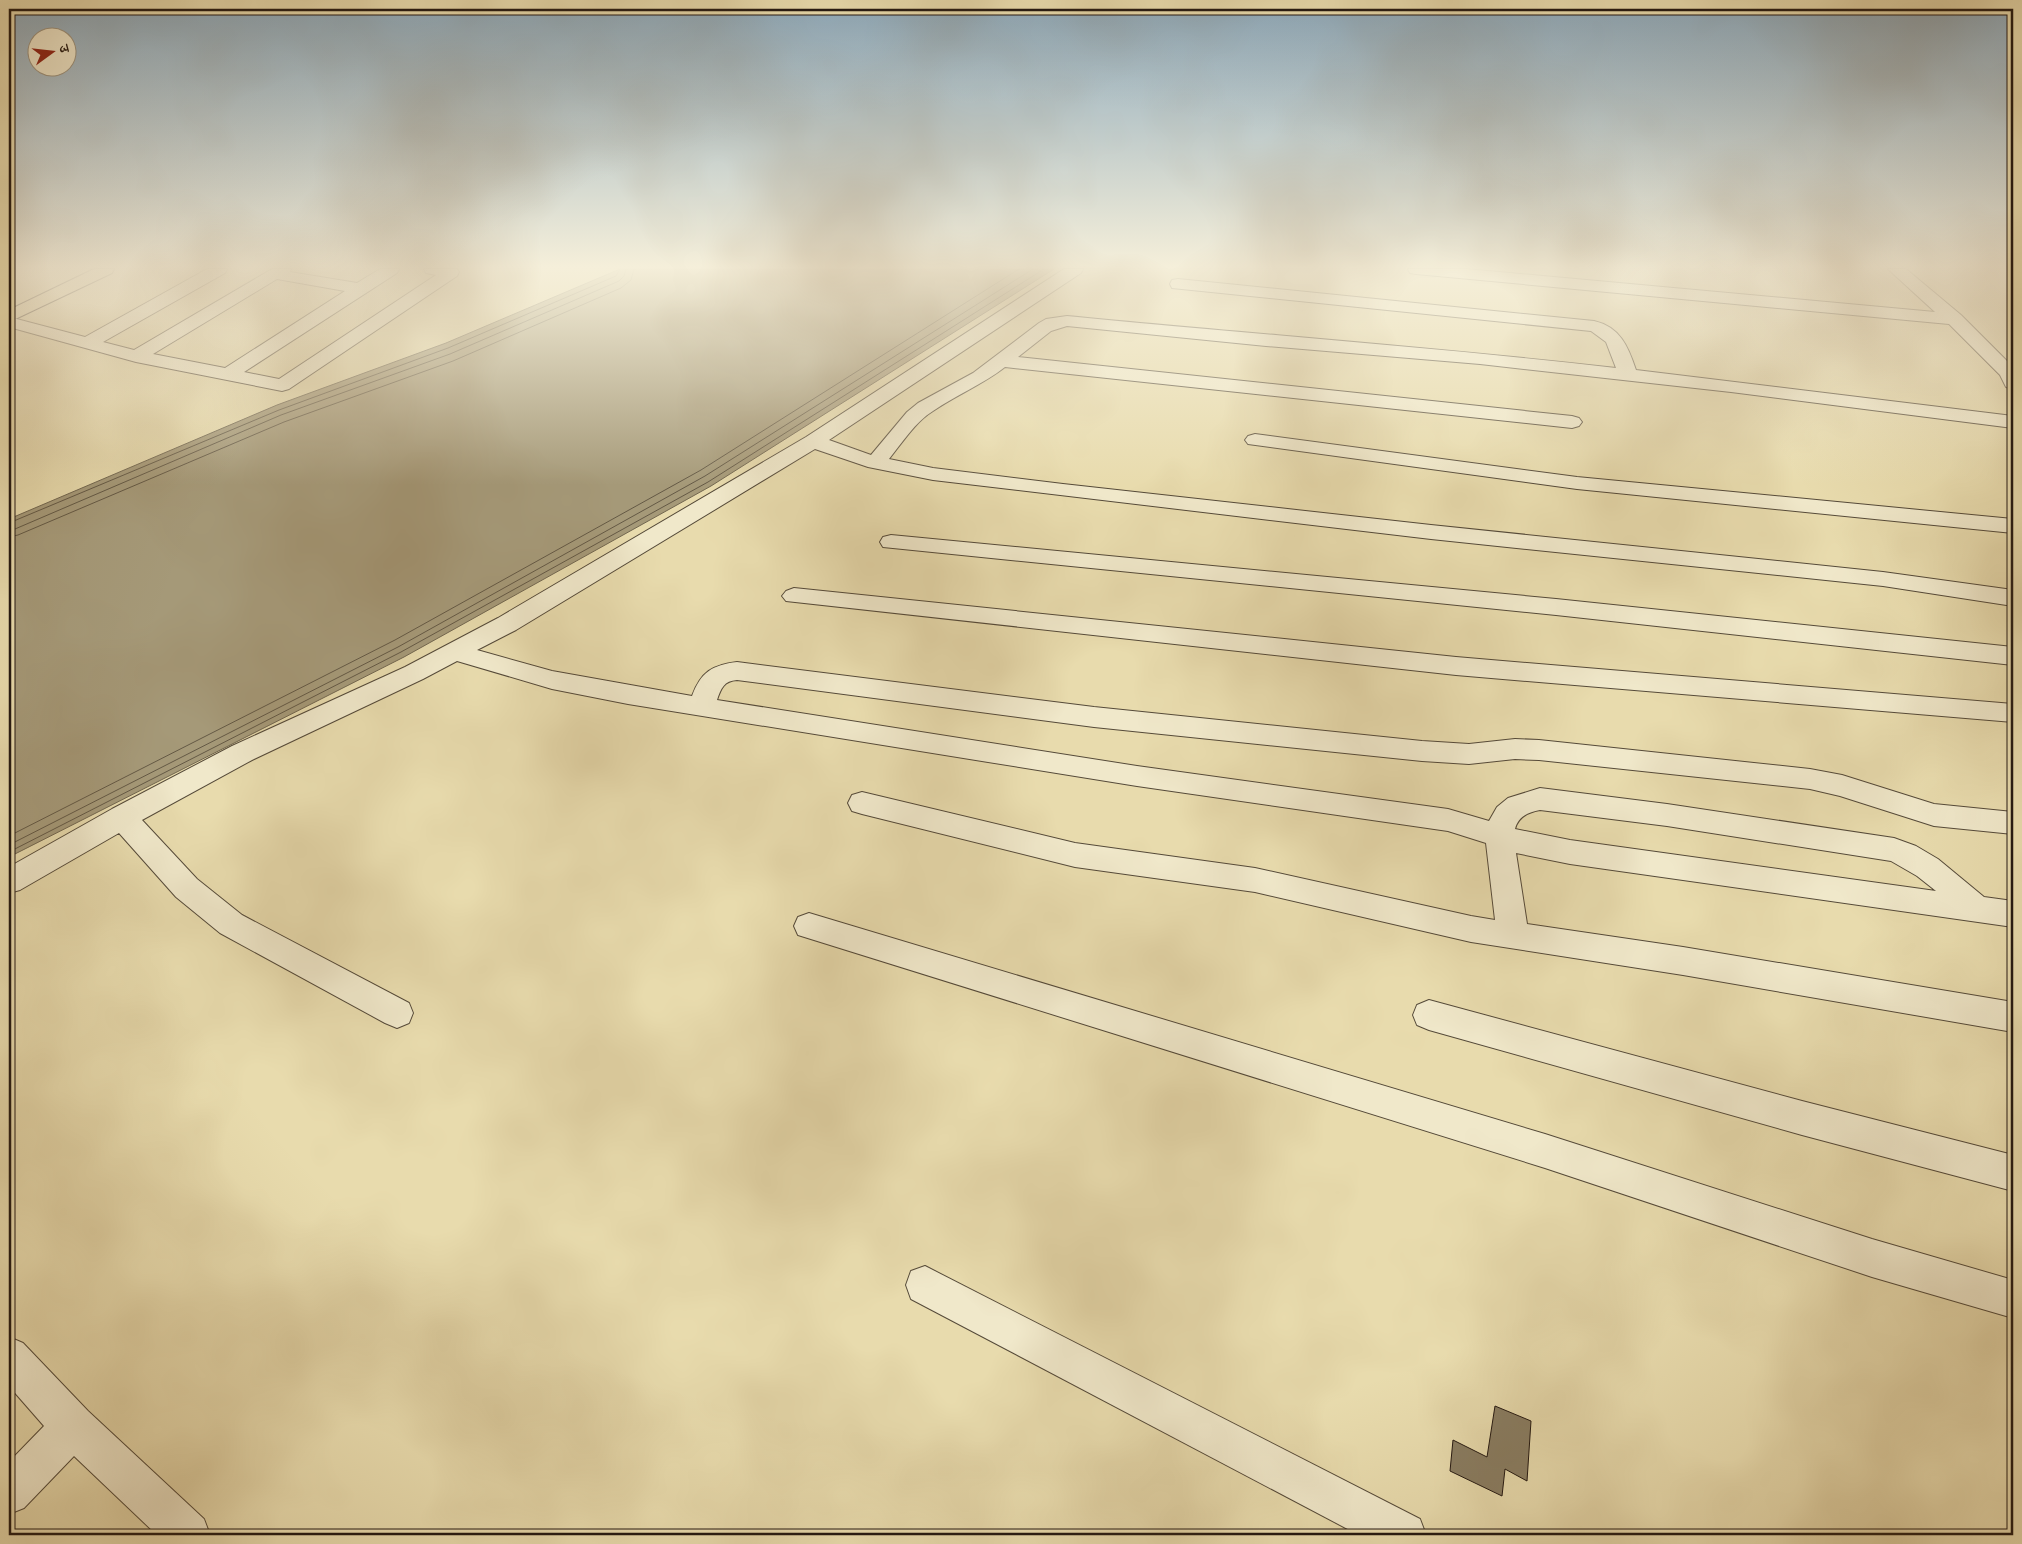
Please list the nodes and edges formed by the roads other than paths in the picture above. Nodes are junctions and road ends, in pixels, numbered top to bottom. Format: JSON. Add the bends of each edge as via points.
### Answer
{"nodes":[{"id":1,"x":80,"y":341,"type":"edge"},
{"id":2,"x":90,"y":341,"type":"edge"},
{"id":3,"x":161,"y":341,"type":"edge"},
{"id":4,"x":279,"y":341,"type":"edge"},
{"id":5,"x":348,"y":341,"type":"edge"},
{"id":6,"x":966,"y":341,"type":"edge"},
{"id":7,"x":1027,"y":341,"type":"edge"},
{"id":8,"x":1267,"y":341,"type":"edge"},
{"id":9,"x":1615,"y":341,"type":"edge"},
{"id":10,"x":1977,"y":341,"type":"edge"},
{"id":11,"x":87,"y":343,"type":"junction"},
{"id":12,"x":136,"y":356,"type":"junction"},
{"id":13,"x":1002,"y":361,"type":"junction"},
{"id":14,"x":228,"y":374,"type":"junction"},
{"id":15,"x":1628,"y":375,"type":"junction"},
{"id":16,"x":2012,"y":377,"type":"edge"},
{"id":17,"x":1572,"y":422,"type":"dead end"},
{"id":18,"x":2013,"y":422,"type":"edge"},
{"id":19,"x":1255,"y":440,"type":"dead end"},
{"id":20,"x":813,"y":442,"type":"junction"},
{"id":21,"x":875,"y":463,"type":"junction"},
{"id":22,"x":2013,"y":526,"type":"edge"},
{"id":23,"x":892,"y":542,"type":"dead end"},
{"id":24,"x":794,"y":596,"type":"dead end"},
{"id":25,"x":2013,"y":598,"type":"edge"},
{"id":26,"x":454,"y":652,"type":"junction"},
{"id":27,"x":2013,"y":656,"type":"edge"},
{"id":28,"x":701,"y":707,"type":"junction"},
{"id":29,"x":2013,"y":713,"type":"edge"},
{"id":30,"x":862,"y":803,"type":"dead end"},
{"id":31,"x":122,"y":817,"type":"junction"},
{"id":32,"x":2013,"y":823,"type":"edge"},
{"id":33,"x":1499,"y":836,"type":"junction"},
{"id":34,"x":9,"y":881,"type":"edge"},
{"id":35,"x":1975,"y":908,"type":"junction"},
{"id":36,"x":2013,"y":914,"type":"edge"},
{"id":37,"x":809,"y":926,"type":"dead end"},
{"id":38,"x":1513,"y":936,"type":"junction"},
{"id":39,"x":397,"y":1013,"type":"dead end"},
{"id":40,"x":1429,"y":1015,"type":"dead end"},
{"id":41,"x":2013,"y":1017,"type":"edge"},
{"id":42,"x":2013,"y":1173,"type":"edge"},
{"id":43,"x":925,"y":1285,"type":"dead end"},
{"id":44,"x":2013,"y":1298,"type":"edge"},
{"id":45,"x":9,"y":1357,"type":"edge"},
{"id":46,"x":72,"y":1426,"type":"junction"},
{"id":47,"x":9,"y":1493,"type":"edge"},
{"id":48,"x":188,"y":1535,"type":"edge"},
{"id":49,"x":1404,"y":1535,"type":"edge"}],
"edges":[{"from":1,"to":11,"type":"street"},
{"from":2,"to":11,"type":"street"},
{"from":3,"to":12,"type":"street"},
{"from":4,"to":14,"type":"street"},
{"from":5,"to":14,"type":"street","via":[[282,385]]},
{"from":6,"to":20,"type":"street"},
{"from":7,"to":13,"type":"street"},
{"from":8,"to":15,"type":"street","via":[[1480,358]]},
{"from":9,"to":15,"type":"street"},
{"from":10,"to":16,"type":"street"},
{"from":11,"to":12,"type":"street"},
{"from":12,"to":14,"type":"street"},
{"from":13,"to":17,"type":"street"},
{"from":13,"to":21,"type":"street","via":[[914,416]]},
{"from":15,"to":18,"type":"street"},
{"from":19,"to":22,"type":"street","via":[[1577,483]]},
{"from":20,"to":21,"type":"street"},
{"from":20,"to":26,"type":"street"},
{"from":21,"to":25,"type":"street","via":[[933,474],[1062,490],[1883,579]]},
{"from":23,"to":27,"type":"street","via":[[1556,607]]},
{"from":24,"to":29,"type":"street","via":[[1456,666]]},
{"from":26,"to":28,"type":"street","via":[[552,680]]},
{"from":26,"to":31,"type":"street","via":[[242,753]]},
{"from":28,"to":32,"type":"street","via":[[714,678],[737,671],[1094,717],[1422,752],[1469,754],[1532,750],[1787,776],[1842,786],[1934,815]]},
{"from":28,"to":33,"type":"street","via":[[1137,776],[1448,820]]},
{"from":30,"to":38,"type":"street","via":[[1075,855],[1255,880],[1422,919]]},
{"from":31,"to":34,"type":"street"},
{"from":31,"to":39,"type":"street","via":[[191,894],[216,914]]},
{"from":33,"to":35,"type":"street","via":[[1570,852]]},
{"from":33,"to":35,"type":"street","via":[[1504,820],[1514,807],[1528,800],[1540,799],[1856,843],[1894,850],[1917,859]]},
{"from":33,"to":38,"type":"street"},
{"from":35,"to":36,"type":"street"},
{"from":37,"to":44,"type":"street","via":[[1545,1151],[1872,1258]]},
{"from":38,"to":41,"type":"street"},
{"from":40,"to":42,"type":"street"},
{"from":43,"to":49,"type":"street"},
{"from":45,"to":46,"type":"street"},
{"from":46,"to":47,"type":"street"},
{"from":46,"to":48,"type":"street"}]}
